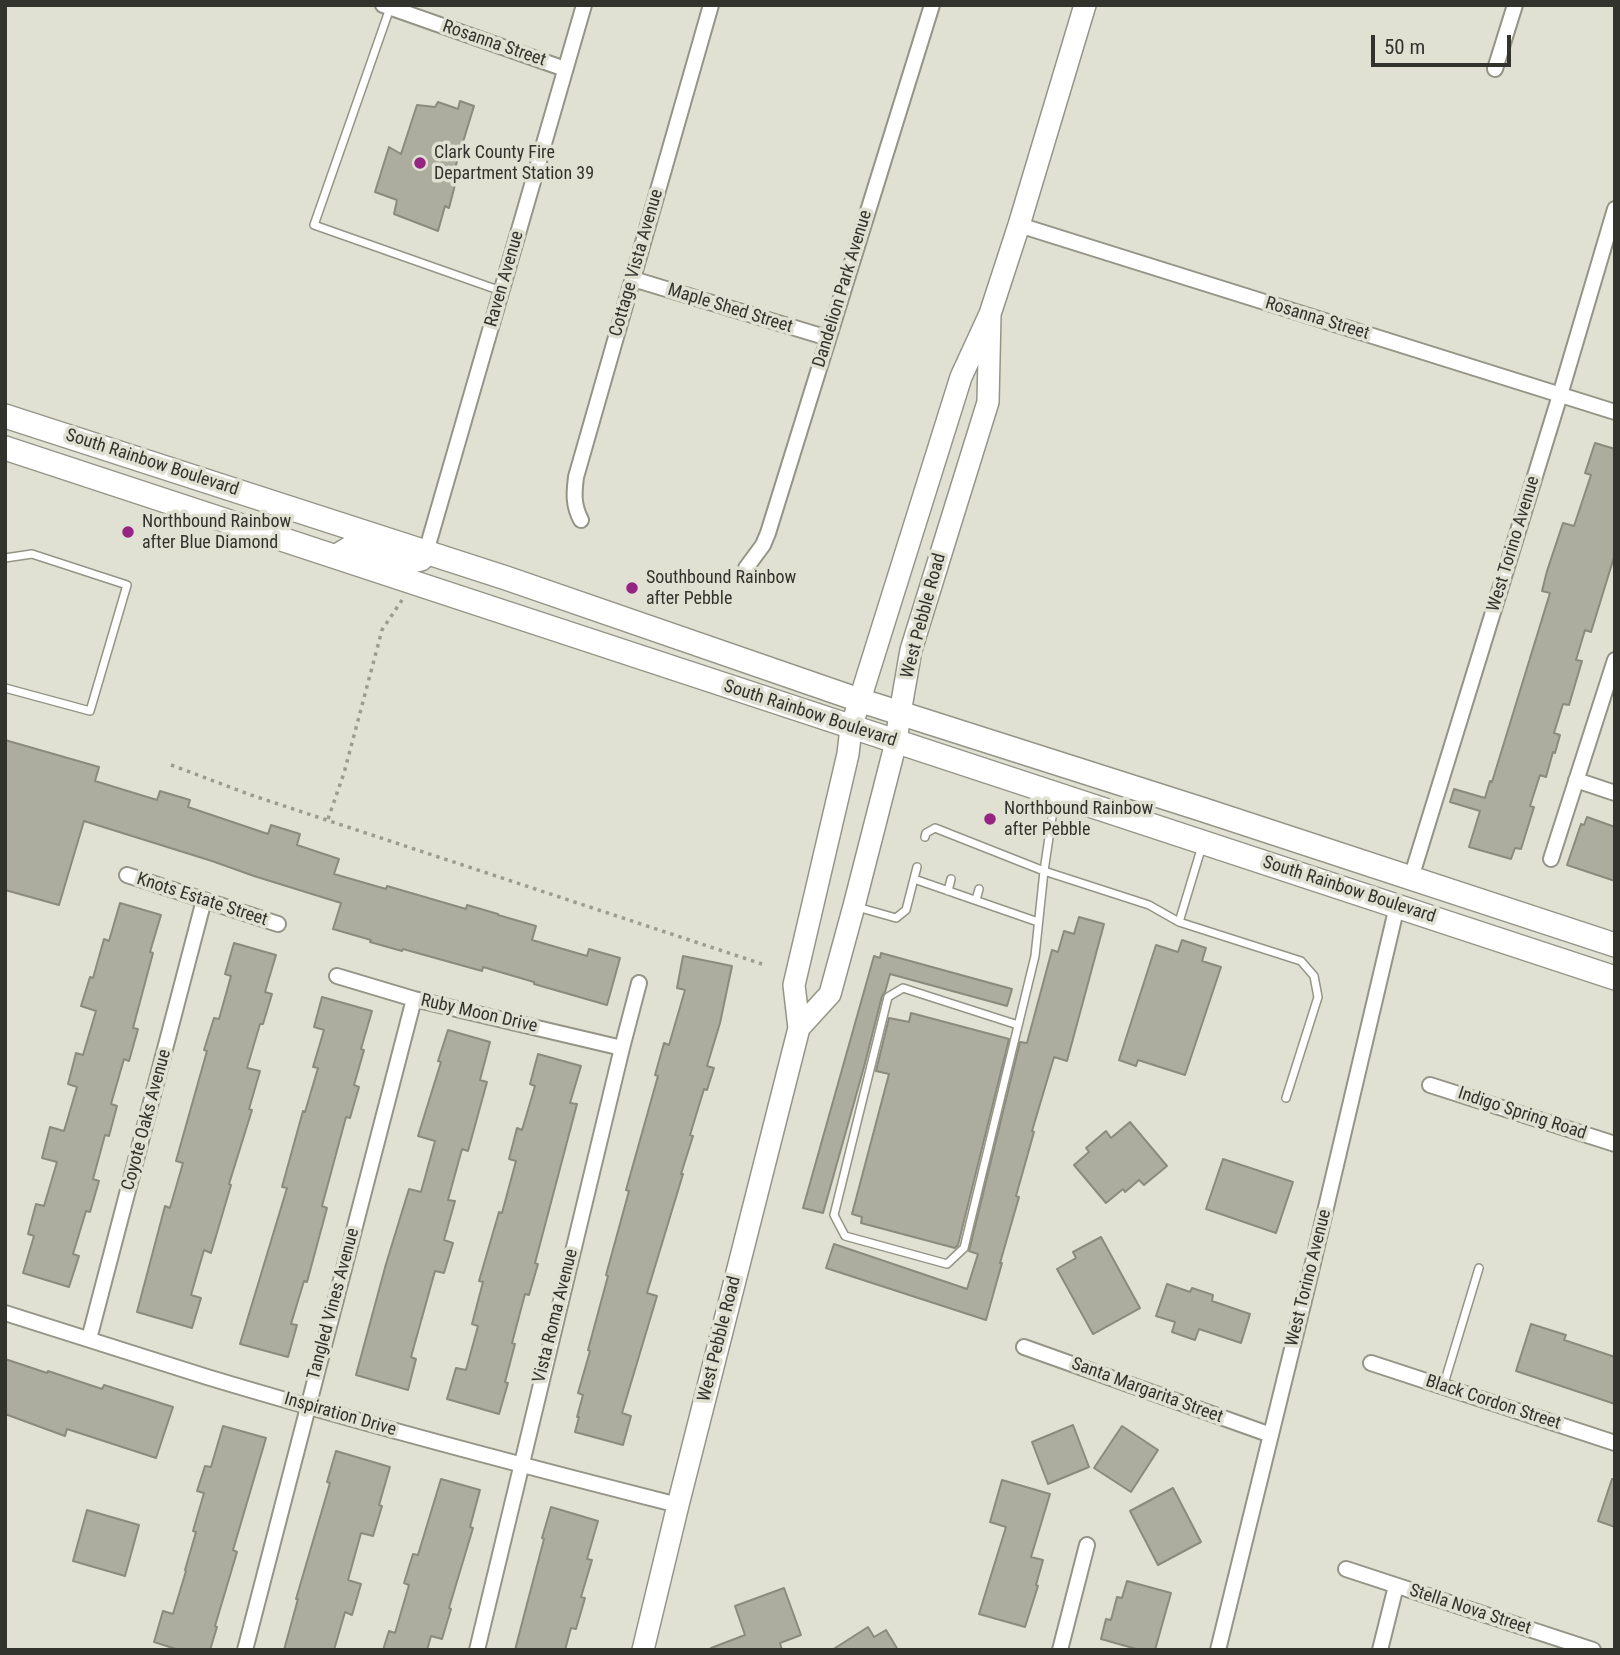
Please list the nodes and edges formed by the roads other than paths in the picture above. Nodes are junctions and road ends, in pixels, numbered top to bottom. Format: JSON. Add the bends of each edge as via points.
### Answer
{"nodes":[{"id":1,"x":584,"y":5,"type":"edge"},
{"id":2,"x":711,"y":5,"type":"edge"},
{"id":3,"x":932,"y":5,"type":"edge"},
{"id":4,"x":1085,"y":5,"type":"edge"},
{"id":5,"x":1515,"y":5,"type":"edge"},
{"id":6,"x":386,"y":6,"type":"edge"},
{"id":7,"x":565,"y":69,"type":"junction"},
{"id":8,"x":1495,"y":69,"type":"dead end"},
{"id":9,"x":1615,"y":209,"type":"edge"},
{"id":10,"x":1019,"y":225,"type":"junction"},
{"id":11,"x":632,"y":279,"type":"junction"},
{"id":12,"x":501,"y":291,"type":"junction"},
{"id":13,"x":990,"y":314,"type":"junction"},
{"id":14,"x":828,"y":338,"type":"junction"},
{"id":15,"x":1560,"y":395,"type":"junction"},
{"id":16,"x":1615,"y":412,"type":"edge"},
{"id":17,"x":5,"y":416,"type":"edge"},
{"id":18,"x":5,"y":448,"type":"edge"},
{"id":19,"x":581,"y":520,"type":"dead end"},
{"id":20,"x":426,"y":552,"type":"junction"},
{"id":21,"x":335,"y":557,"type":"junction"},
{"id":22,"x":5,"y":558,"type":"edge"},
{"id":23,"x":746,"y":568,"type":"dead end"},
{"id":24,"x":506,"y":578,"type":"junction"},
{"id":25,"x":414,"y":584,"type":"junction"},
{"id":26,"x":1615,"y":660,"type":"edge"},
{"id":27,"x":5,"y":688,"type":"edge"},
{"id":28,"x":859,"y":700,"type":"junction"},
{"id":29,"x":900,"y":713,"type":"junction"},
{"id":30,"x":851,"y":728,"type":"junction"},
{"id":31,"x":896,"y":742,"type":"junction"},
{"id":32,"x":1576,"y":780,"type":"junction"},
{"id":33,"x":1615,"y":793,"type":"edge"},
{"id":34,"x":1056,"y":794,"type":"junction"},
{"id":35,"x":925,"y":836,"type":"dead end"},
{"id":36,"x":1213,"y":846,"type":"junction"},
{"id":37,"x":1551,"y":859,"type":"dead end"},
{"id":38,"x":917,"y":867,"type":"dead end"},
{"id":39,"x":1044,"y":871,"type":"junction"},
{"id":40,"x":127,"y":875,"type":"dead end"},
{"id":41,"x":1411,"y":878,"type":"junction"},
{"id":42,"x":914,"y":879,"type":"junction"},
{"id":43,"x":951,"y":879,"type":"dead end"},
{"id":44,"x":979,"y":889,"type":"dead end"},
{"id":45,"x":948,"y":891,"type":"junction"},
{"id":46,"x":204,"y":900,"type":"junction"},
{"id":47,"x":976,"y":900,"type":"junction"},
{"id":48,"x":854,"y":906,"type":"junction"},
{"id":49,"x":1397,"y":906,"type":"junction"},
{"id":50,"x":1521,"y":914,"type":"junction"},
{"id":51,"x":1038,"y":922,"type":"junction"},
{"id":52,"x":1179,"y":922,"type":"junction"},
{"id":53,"x":278,"y":924,"type":"dead end"},
{"id":54,"x":1615,"y":944,"type":"edge"},
{"id":55,"x":337,"y":976,"type":"dead end"},
{"id":56,"x":1615,"y":978,"type":"edge"},
{"id":57,"x":639,"y":983,"type":"dead end"},
{"id":58,"x":414,"y":999,"type":"junction"},
{"id":59,"x":1018,"y":1025,"type":"junction"},
{"id":60,"x":799,"y":1028,"type":"junction"},
{"id":61,"x":621,"y":1048,"type":"junction"},
{"id":62,"x":1430,"y":1085,"type":"dead end"},
{"id":63,"x":1286,"y":1098,"type":"dead end"},
{"id":64,"x":1615,"y":1144,"type":"edge"},
{"id":65,"x":1479,"y":1268,"type":"dead end"},
{"id":66,"x":5,"y":1313,"type":"edge"},
{"id":67,"x":89,"y":1339,"type":"junction"},
{"id":68,"x":1024,"y":1348,"type":"dead end"},
{"id":69,"x":1371,"y":1363,"type":"dead end"},
{"id":70,"x":1443,"y":1387,"type":"junction"},
{"id":71,"x":307,"y":1406,"type":"junction"},
{"id":72,"x":1270,"y":1435,"type":"junction"},
{"id":73,"x":1615,"y":1443,"type":"edge"},
{"id":74,"x":520,"y":1465,"type":"junction"},
{"id":75,"x":678,"y":1505,"type":"junction"},
{"id":76,"x":1087,"y":1545,"type":"dead end"},
{"id":77,"x":1346,"y":1569,"type":"dead end"},
{"id":78,"x":1396,"y":1586,"type":"junction"},
{"id":79,"x":245,"y":1650,"type":"edge"},
{"id":80,"x":477,"y":1650,"type":"edge"},
{"id":81,"x":643,"y":1650,"type":"edge"},
{"id":82,"x":1060,"y":1650,"type":"edge"},
{"id":83,"x":1219,"y":1650,"type":"edge"},
{"id":84,"x":1380,"y":1650,"type":"edge"},
{"id":85,"x":1593,"y":1650,"type":"edge"}],
"edges":[{"from":1,"to":7,"type":"street","name":"Raven Avenue"},
{"from":2,"to":11,"type":"street","name":"Cottage Vista Avenue"},
{"from":3,"to":14,"type":"street","name":"Dandelion Park Avenue"},
{"from":4,"to":10,"type":"street","name":"West Pebble Road"},
{"from":5,"to":8,"type":"street"},
{"from":6,"to":7,"type":"street","name":"Rosanna Street"},
{"from":6,"to":12,"type":"lane","via":[[314,225]]},
{"from":7,"to":12,"type":"street","name":"Raven Avenue"},
{"from":9,"to":15,"type":"street","name":"West Torino Avenue"},
{"from":10,"to":13,"type":"street","name":"West Pebble Road"},
{"from":10,"to":15,"type":"street","name":"Rosanna Street"},
{"from":11,"to":14,"type":"street","name":"Maple Shed Street"},
{"from":11,"to":19,"type":"street","name":"Cottage Vista Avenue","via":[[576,477],[574,495]]},
{"from":12,"to":20,"type":"street","name":"Raven Avenue"},
{"from":13,"to":28,"type":"street","name":"West Pebble Road","via":[[961,377]]},
{"from":13,"to":29,"type":"street","name":"West Pebble Road","via":[[988,402],[911,650]]},
{"from":14,"to":23,"type":"street","name":"Dandelion Park Avenue","via":[[768,533]]},
{"from":15,"to":16,"type":"street","name":"Rosanna Street"},
{"from":15,"to":41,"type":"street","name":"West Torino Avenue"},
{"from":17,"to":20,"type":"main road","name":"South Rainbow Boulevard"},
{"from":18,"to":21,"type":"main road","name":"South Rainbow Boulevard"},
{"from":20,"to":21,"type":"main road","via":[[422,559],[407,562],[353,547]]},
{"from":20,"to":24,"type":"main road","name":"South Rainbow Boulevard"},
{"from":21,"to":25,"type":"main road","name":"South Rainbow Boulevard"},
{"from":22,"to":27,"type":"lane","via":[[32,554],[127,585],[90,711]]},
{"from":24,"to":25,"type":"main road","via":[[483,590],[439,576],[427,575]]},
{"from":24,"to":28,"type":"main road","name":"South Rainbow Boulevard"},
{"from":25,"to":30,"type":"main road","name":"South Rainbow Boulevard"},
{"from":26,"to":32,"type":"street"},
{"from":28,"to":29,"type":"main road","name":"South Rainbow Boulevard"},
{"from":28,"to":30,"type":"street","name":"West Pebble Road"},
{"from":29,"to":31,"type":"street","name":"West Pebble Road"},
{"from":29,"to":41,"type":"main road","name":"South Rainbow Boulevard"},
{"from":30,"to":31,"type":"main road","name":"South Rainbow Boulevard"},
{"from":30,"to":60,"type":"street","name":"West Pebble Road","via":[[794,985]]},
{"from":31,"to":34,"type":"main road","name":"South Rainbow Boulevard"},
{"from":31,"to":48,"type":"street","name":"West Pebble Road"},
{"from":32,"to":33,"type":"street"},
{"from":32,"to":37,"type":"street"},
{"from":34,"to":36,"type":"main road","name":"South Rainbow Boulevard"},
{"from":34,"to":39,"type":"lane"},
{"from":35,"to":39,"type":"lane","via":[[935,828],[962,843]]},
{"from":36,"to":41,"type":"main road","via":[[1268,851],[1351,877]]},
{"from":36,"to":49,"type":"main road","name":"South Rainbow Boulevard"},
{"from":36,"to":52,"type":"lane"},
{"from":38,"to":42,"type":"lane"},
{"from":39,"to":51,"type":"lane"},
{"from":39,"to":52,"type":"lane","via":[[1149,905]]},
{"from":40,"to":46,"type":"street","name":"Knots Estate Street"},
{"from":41,"to":50,"type":"main road","name":"South Rainbow Boulevard"},
{"from":42,"to":45,"type":"lane"},
{"from":42,"to":48,"type":"lane","via":[[906,910],[897,918]]},
{"from":43,"to":45,"type":"lane"},
{"from":44,"to":47,"type":"lane"},
{"from":45,"to":47,"type":"lane"},
{"from":46,"to":53,"type":"street","name":"Knots Estate Street"},
{"from":46,"to":67,"type":"street","name":"Coyote Oaks Avenue"},
{"from":47,"to":51,"type":"lane"},
{"from":48,"to":60,"type":"street","name":"West Pebble Road","via":[[831,994]]},
{"from":49,"to":50,"type":"main road","via":[[1436,905],[1492,920]]},
{"from":49,"to":56,"type":"main road","name":"South Rainbow Boulevard"},
{"from":49,"to":72,"type":"street","name":"West Torino Avenue"},
{"from":50,"to":54,"type":"main road","name":"South Rainbow Boulevard"},
{"from":51,"to":59,"type":"lane","via":[[1035,956]]},
{"from":52,"to":63,"type":"lane","via":[[1301,961],[1314,976],[1318,998]]},
{"from":55,"to":58,"type":"street","name":"Ruby Moon Drive"},
{"from":57,"to":61,"type":"street","name":"Vista Roma Avenue"},
{"from":58,"to":61,"type":"street","name":"Ruby Moon Drive"},
{"from":58,"to":71,"type":"street","name":"Tangled Vines Avenue"},
{"from":59,"to":59,"type":"lane","via":[[964,1248],[947,1264],[845,1236],[835,1214],[888,997],[903,989]]},
{"from":60,"to":75,"type":"street","name":"West Pebble Road"},
{"from":61,"to":74,"type":"street","name":"Vista Roma Avenue"},
{"from":62,"to":64,"type":"street","name":"Indigo Spring Road"},
{"from":65,"to":70,"type":"lane"},
{"from":66,"to":67,"type":"street","name":"Inspiration Drive"},
{"from":67,"to":71,"type":"street","name":"Inspiration Drive"},
{"from":68,"to":72,"type":"street","name":"Santa Margarita Street"},
{"from":69,"to":70,"type":"street","name":"Black Cordon Street"},
{"from":70,"to":73,"type":"street","name":"Black Cordon Street"},
{"from":71,"to":74,"type":"street","name":"Inspiration Drive"},
{"from":71,"to":79,"type":"street","name":"Tangled Vines Avenue"},
{"from":72,"to":83,"type":"street","name":"West Torino Avenue"},
{"from":74,"to":75,"type":"street","name":"Inspiration Drive"},
{"from":74,"to":80,"type":"street","name":"Vista Roma Avenue"},
{"from":75,"to":81,"type":"street","name":"West Pebble Road"},
{"from":76,"to":82,"type":"street"},
{"from":77,"to":78,"type":"street","name":"Stella Nova Street"},
{"from":78,"to":84,"type":"street"},
{"from":78,"to":85,"type":"street","name":"Stella Nova Street"}]}
